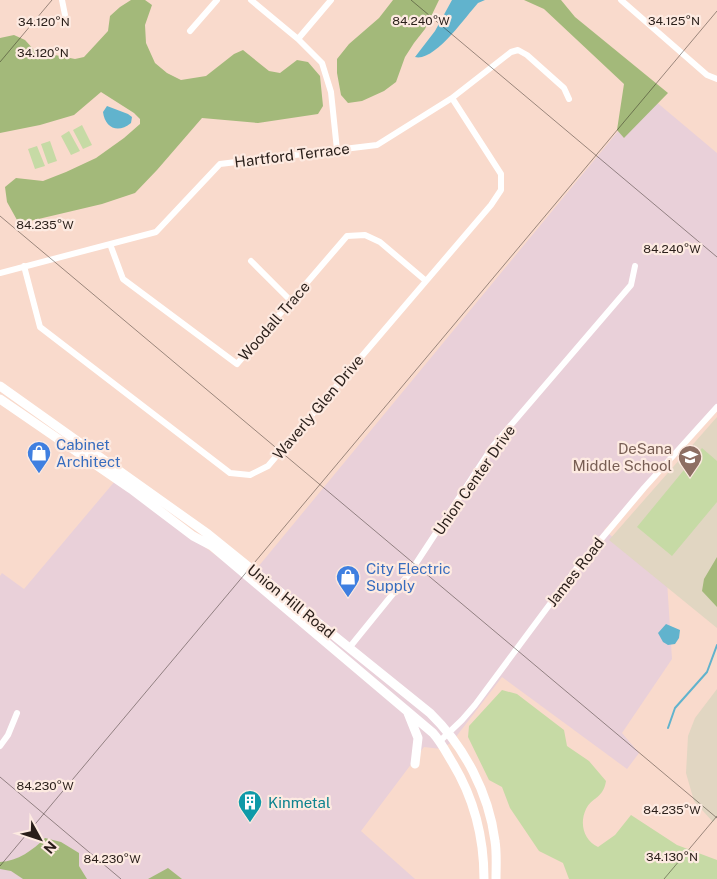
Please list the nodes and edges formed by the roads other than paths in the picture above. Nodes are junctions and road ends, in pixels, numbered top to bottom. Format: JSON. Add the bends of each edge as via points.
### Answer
{"nodes":[{"id":1,"x":62,"y":0,"type":"edge"},
{"id":2,"x":217,"y":0,"type":"edge"},
{"id":3,"x":251,"y":0,"type":"edge"},
{"id":4,"x":332,"y":0,"type":"edge"},
{"id":5,"x":626,"y":2,"type":"edge"},
{"id":6,"x":65,"y":15,"type":"dead end"},
{"id":7,"x":190,"y":31,"type":"dead end"},
{"id":8,"x":298,"y":39,"type":"junction"},
{"id":9,"x":717,"y":79,"type":"edge"},
{"id":10,"x":452,"y":98,"type":"junction"},
{"id":11,"x":569,"y":98,"type":"dead end"},
{"id":12,"x":337,"y":150,"type":"junction"},
{"id":13,"x":110,"y":244,"type":"junction"},
{"id":14,"x":251,"y":261,"type":"dead end"},
{"id":15,"x":24,"y":266,"type":"junction"},
{"id":16,"x":635,"y":266,"type":"dead end"},
{"id":17,"x":0,"y":273,"type":"edge"},
{"id":18,"x":426,"y":281,"type":"junction"},
{"id":19,"x":291,"y":301,"type":"junction"},
{"id":20,"x":0,"y":386,"type":"edge"},
{"id":21,"x":0,"y":399,"type":"edge"},
{"id":22,"x":717,"y":407,"type":"edge"},
{"id":23,"x":349,"y":648,"type":"junction"},
{"id":24,"x":407,"y":711,"type":"junction"},
{"id":25,"x":17,"y":713,"type":"dead end"},
{"id":26,"x":450,"y":733,"type":"junction"},
{"id":27,"x":440,"y":742,"type":"junction"},
{"id":28,"x":0,"y":746,"type":"edge"},
{"id":29,"x":415,"y":764,"type":"dead end"},
{"id":30,"x":484,"y":879,"type":"edge"},
{"id":31,"x":496,"y":879,"type":"edge"}],
"edges":[{"from":1,"to":6,"type":"street"},
{"from":2,"to":7,"type":"street"},
{"from":3,"to":8,"type":"street"},
{"from":4,"to":8,"type":"street"},
{"from":5,"to":9,"type":"street","via":[[707,75]]},
{"from":8,"to":12,"type":"street","via":[[322,62],[331,92]]},
{"from":10,"to":11,"type":"street","name":"Hartford Terrace","via":[[518,50],[564,88]]},
{"from":10,"to":12,"type":"street","name":"Hartford Terrace","via":[[377,145]]},
{"from":10,"to":18,"type":"street","name":"Waverly Glen Drive","via":[[501,174],[501,190]]},
{"from":12,"to":13,"type":"street","name":"Hartford Terrace","via":[[220,164],[156,232]]},
{"from":13,"to":15,"type":"street","name":"Hartford Terrace"},
{"from":13,"to":19,"type":"street","name":"Woodall Trace","via":[[123,279],[237,364]]},
{"from":14,"to":19,"type":"street"},
{"from":15,"to":17,"type":"street","name":"Hartford Terrace"},
{"from":15,"to":18,"type":"street","name":"Waverly Glen Drive","via":[[40,327],[230,473],[250,475],[268,466]]},
{"from":16,"to":23,"type":"street","name":"Union Center Drive","via":[[631,285],[493,446],[409,574]]},
{"from":18,"to":19,"type":"street","name":"Woodall Trace","via":[[380,242],[365,235],[347,236]]},
{"from":20,"to":23,"type":"street","name":"Union Hill Road","via":[[208,534]]},
{"from":21,"to":24,"type":"street","name":"Union Hill Road","via":[[193,536],[212,546]]},
{"from":22,"to":26,"type":"street","name":"James Road","via":[[604,536]]},
{"from":23,"to":26,"type":"street","name":"Union Hill Road"},
{"from":24,"to":27,"type":"street","name":"Union Hill Road"},
{"from":24,"to":29,"type":"street","via":[[418,738]]},
{"from":25,"to":28,"type":"street"},
{"from":26,"to":27,"type":"street","name":"James Road"},
{"from":26,"to":31,"type":"street","name":"Union Hill Road","via":[[464,753],[486,806],[495,842]]},
{"from":27,"to":30,"type":"street","name":"Union Hill Road","via":[[462,779],[473,806],[482,843]]}]}
